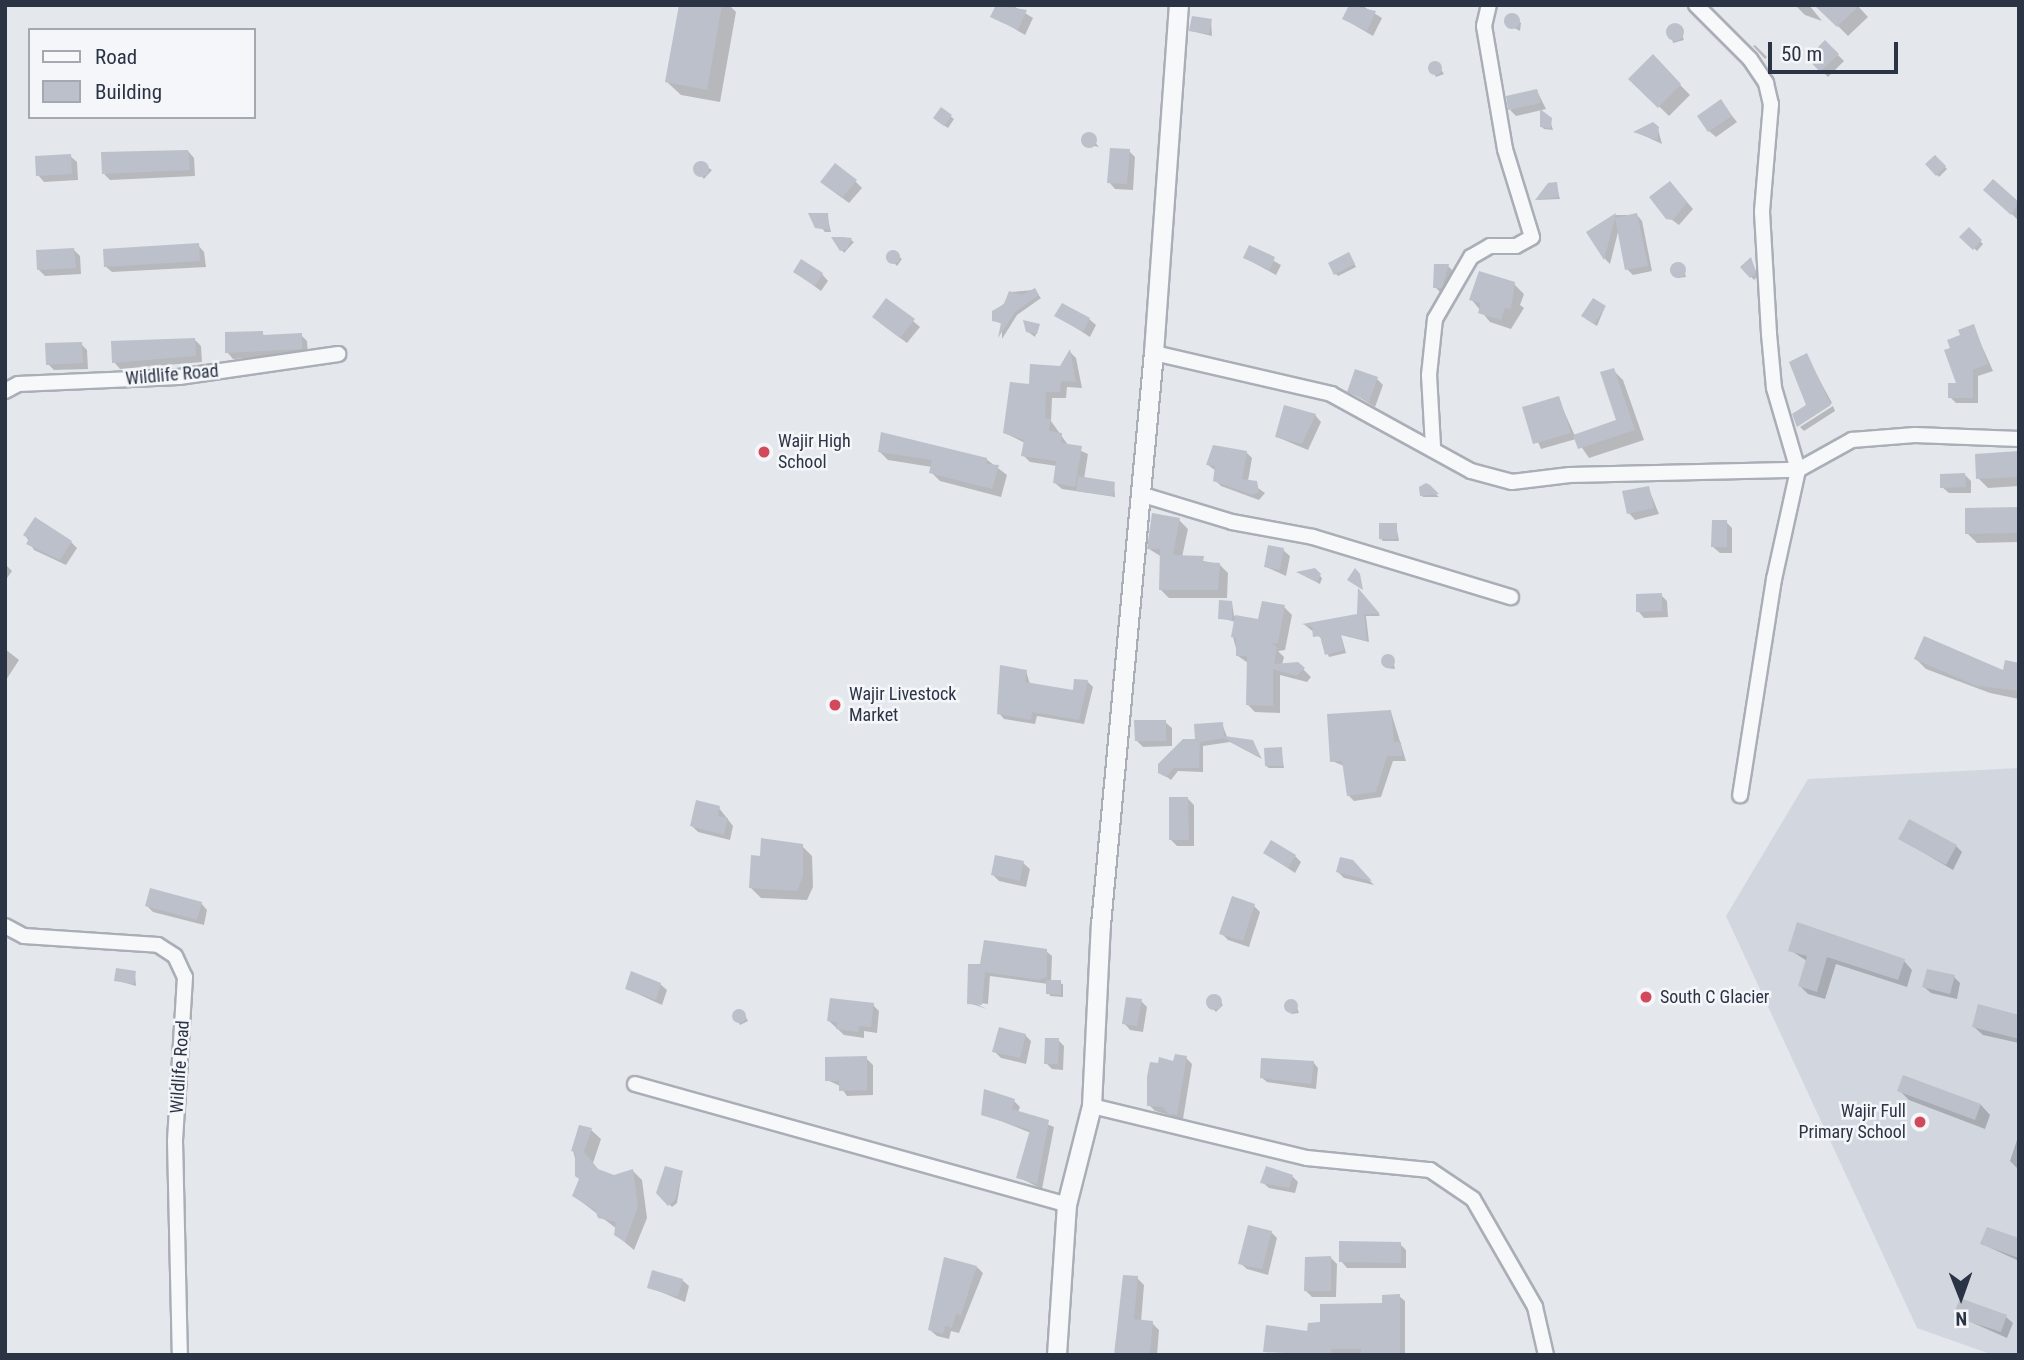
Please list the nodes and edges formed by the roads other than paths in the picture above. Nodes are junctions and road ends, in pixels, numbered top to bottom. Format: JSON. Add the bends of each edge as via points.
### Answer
{"nodes":[{"id":1,"x":1179,"y":5,"type":"edge"},
{"id":2,"x":1489,"y":5,"type":"edge"},
{"id":3,"x":1696,"y":5,"type":"edge"},
{"id":4,"x":1154,"y":353,"type":"junction"},
{"id":5,"x":338,"y":354,"type":"dead end"},
{"id":6,"x":5,"y":391,"type":"edge"},
{"id":7,"x":2019,"y":439,"type":"edge"},
{"id":8,"x":1433,"y":446,"type":"junction"},
{"id":9,"x":1798,"y":470,"type":"junction"},
{"id":10,"x":1140,"y":494,"type":"junction"},
{"id":11,"x":1511,"y":597,"type":"dead end"},
{"id":12,"x":1740,"y":795,"type":"dead end"},
{"id":13,"x":5,"y":926,"type":"edge"},
{"id":14,"x":635,"y":1084,"type":"dead end"},
{"id":15,"x":1092,"y":1106,"type":"junction"},
{"id":16,"x":1068,"y":1205,"type":"junction"},
{"id":17,"x":180,"y":1355,"type":"edge"},
{"id":18,"x":1057,"y":1355,"type":"edge"},
{"id":19,"x":1546,"y":1355,"type":"edge"}],
"edges":[{"from":1,"to":4,"type":"street"},
{"from":2,"to":8,"type":"street","via":[[1484,26],[1505,149],[1532,237],[1516,246],[1490,246],[1471,257],[1435,319],[1429,375]]},
{"from":3,"to":9,"type":"street","via":[[1750,59],[1766,83],[1771,104],[1762,212],[1769,334],[1774,388]]},
{"from":4,"to":8,"type":"street","via":[[1331,394]]},
{"from":4,"to":10,"type":"street"},
{"from":5,"to":6,"type":"street","name":"Wildlife Road","via":[[179,377],[18,384]]},
{"from":7,"to":9,"type":"street","via":[[1915,435],[1852,440]]},
{"from":8,"to":9,"type":"street","via":[[1487,479],[1512,482],[1570,475]]},
{"from":9,"to":12,"type":"street","via":[[1774,579]]},
{"from":10,"to":11,"type":"street","via":[[1232,522],[1312,537]]},
{"from":10,"to":15,"type":"street","via":[[1101,925]]},
{"from":13,"to":17,"type":"street","name":"Wildlife Road","via":[[24,936],[158,945],[175,956],[184,976],[175,1141]]},
{"from":14,"to":16,"type":"street"},
{"from":15,"to":16,"type":"street"},
{"from":15,"to":19,"type":"street","via":[[1307,1158],[1430,1170],[1473,1199],[1535,1307]]},
{"from":16,"to":18,"type":"street"}]}
